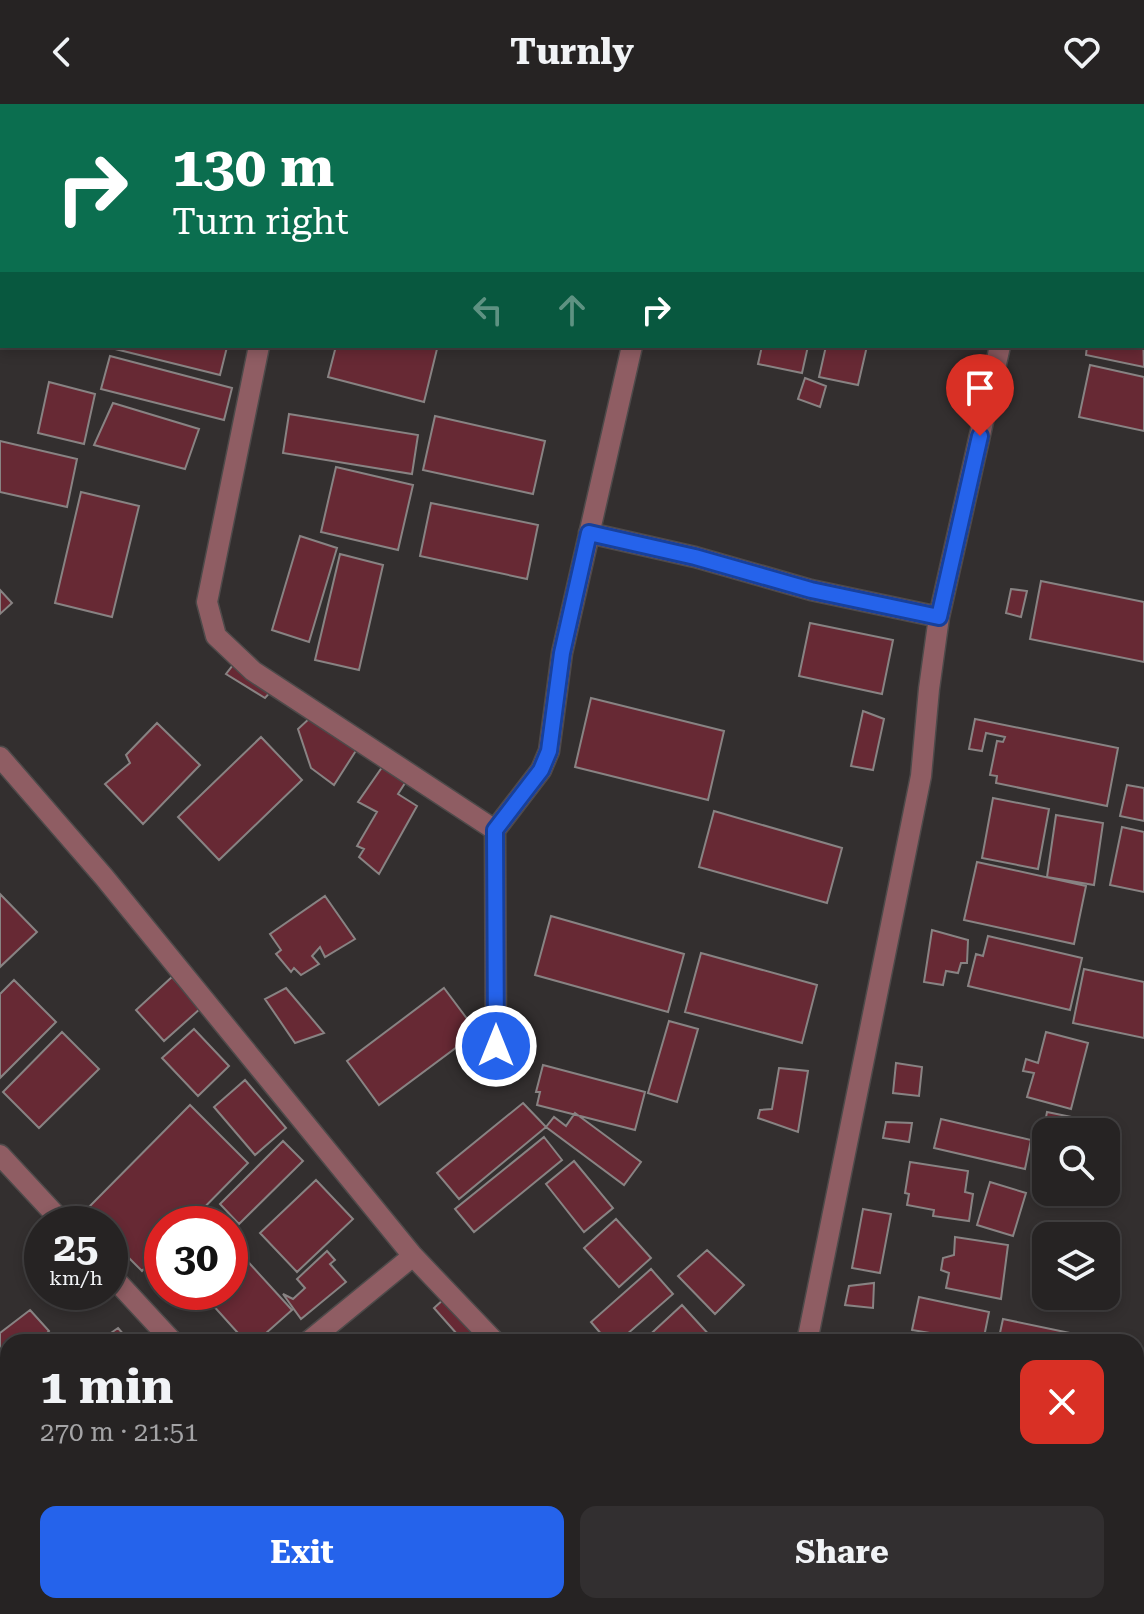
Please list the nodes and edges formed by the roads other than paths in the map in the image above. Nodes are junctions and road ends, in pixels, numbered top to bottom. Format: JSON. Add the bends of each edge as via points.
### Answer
{"nodes":[{"id":1,"x":259,"y":348,"type":"edge"},
{"id":2,"x":632,"y":348,"type":"edge"},
{"id":3,"x":1000,"y":348,"type":"edge"},
{"id":4,"x":589,"y":533,"type":"junction"},
{"id":5,"x":939,"y":617,"type":"junction"},
{"id":6,"x":0,"y":757,"type":"edge"},
{"id":7,"x":495,"y":830,"type":"junction"},
{"id":8,"x":496,"y":1046,"type":"dead end"},
{"id":9,"x":0,"y":1155,"type":"edge"},
{"id":10,"x":47,"y":1206,"type":"edge"},
{"id":11,"x":413,"y":1256,"type":"junction"},
{"id":12,"x":128,"y":1293,"type":"edge"},
{"id":13,"x":166,"y":1334,"type":"edge"},
{"id":14,"x":318,"y":1334,"type":"edge"},
{"id":15,"x":487,"y":1334,"type":"edge"},
{"id":16,"x":809,"y":1334,"type":"edge"}],
"edges":[{"from":1,"to":7,"type":"street","via":[[207,602],[216,636],[253,671]]},
{"from":2,"to":4,"type":"street"},
{"from":3,"to":5,"type":"street"},
{"from":4,"to":5,"type":"street"},
{"from":4,"to":7,"type":"street","via":[[562,653],[549,751],[541,770]]},
{"from":5,"to":16,"type":"street","via":[[921,776]]},
{"from":6,"to":11,"type":"street"},
{"from":7,"to":8,"type":"street"},
{"from":9,"to":10,"type":"street"},
{"from":11,"to":14,"type":"street"},
{"from":11,"to":15,"type":"street"},
{"from":12,"to":13,"type":"street"}]}
